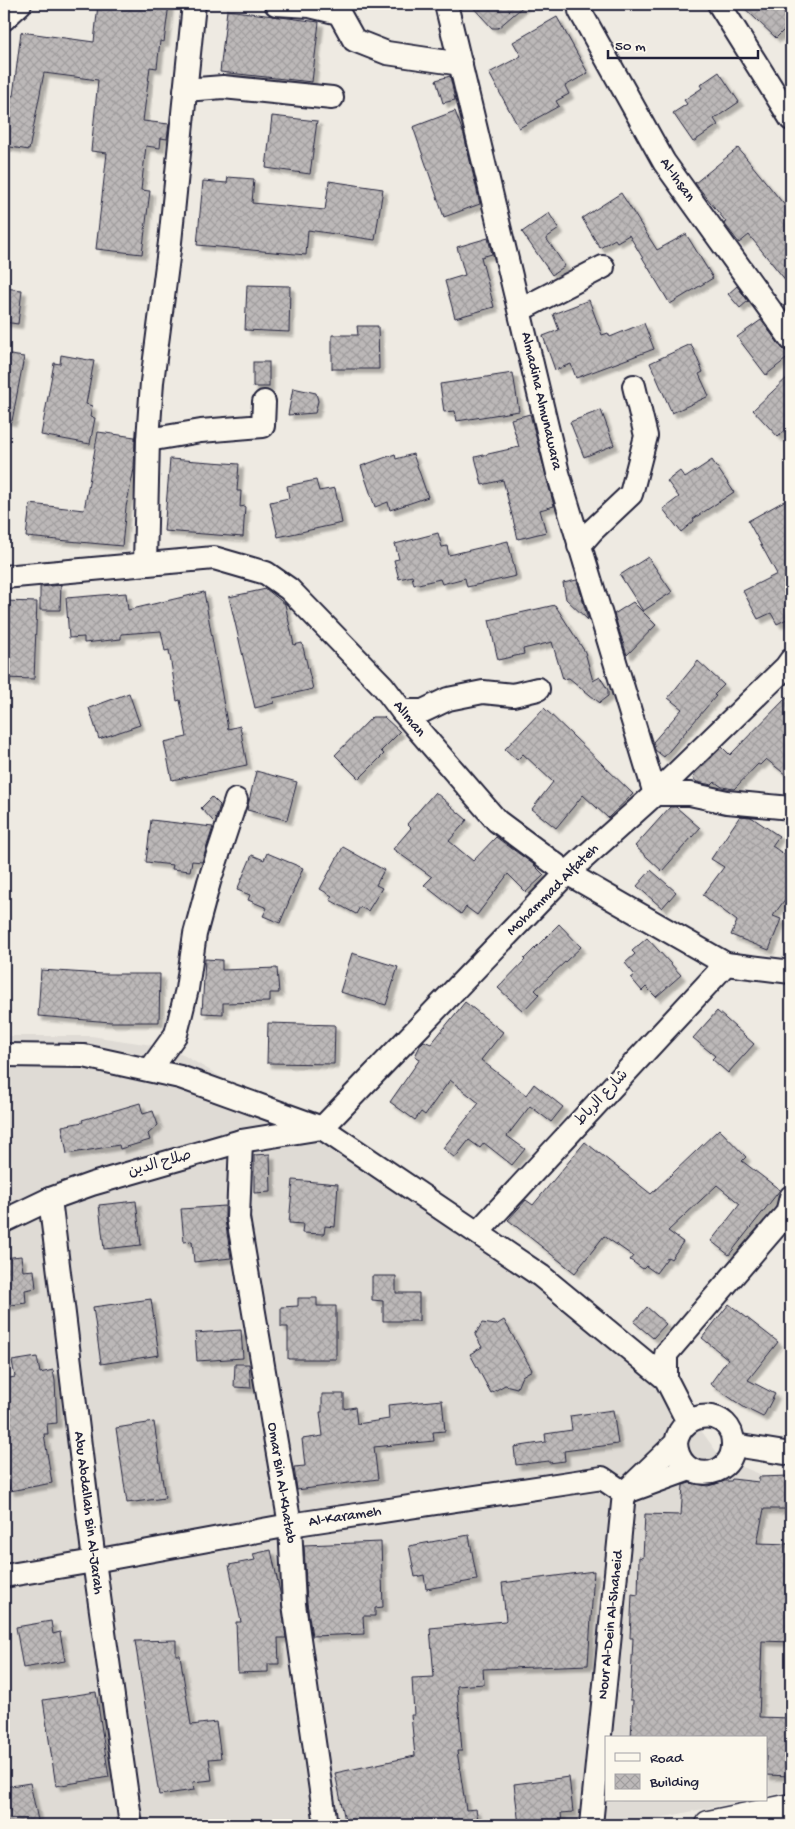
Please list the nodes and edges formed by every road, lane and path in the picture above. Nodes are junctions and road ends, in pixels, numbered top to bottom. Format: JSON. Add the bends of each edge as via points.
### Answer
{"nodes":[{"id":1,"x":20,"y":4,"type":"edge"},
{"id":2,"x":194,"y":4,"type":"edge"},
{"id":3,"x":276,"y":4,"type":"edge"},
{"id":4,"x":446,"y":4,"type":"edge"},
{"id":5,"x":719,"y":4,"type":"edge"},
{"id":6,"x":580,"y":7,"type":"edge"},
{"id":7,"x":4,"y":19,"type":"edge"},
{"id":8,"x":461,"y":64,"type":"junction"},
{"id":9,"x":185,"y":90,"type":"junction"},
{"id":10,"x":332,"y":98,"type":"dead end"},
{"id":11,"x":791,"y":119,"type":"edge"},
{"id":12,"x":602,"y":267,"type":"dead end"},
{"id":13,"x":520,"y":310,"type":"junction"},
{"id":14,"x":791,"y":339,"type":"edge"},
{"id":15,"x":634,"y":386,"type":"dead end"},
{"id":16,"x":264,"y":402,"type":"dead end"},
{"id":17,"x":148,"y":440,"type":"junction"},
{"id":18,"x":579,"y":546,"type":"junction"},
{"id":19,"x":145,"y":564,"type":"junction"},
{"id":20,"x":4,"y":577,"type":"edge"},
{"id":21,"x":791,"y":660,"type":"edge"},
{"id":22,"x":538,"y":689,"type":"dead end"},
{"id":23,"x":402,"y":711,"type":"junction"},
{"id":24,"x":655,"y":794,"type":"junction"},
{"id":25,"x":236,"y":800,"type":"dead end"},
{"id":26,"x":791,"y":808,"type":"edge"},
{"id":27,"x":567,"y":873,"type":"junction"},
{"id":28,"x":726,"y":964,"type":"junction"},
{"id":29,"x":791,"y":972,"type":"edge"},
{"id":30,"x":4,"y":1056,"type":"edge"},
{"id":31,"x":150,"y":1070,"type":"junction"},
{"id":32,"x":322,"y":1128,"type":"junction"},
{"id":33,"x":241,"y":1141,"type":"junction"},
{"id":34,"x":50,"y":1199,"type":"junction"},
{"id":35,"x":790,"y":1208,"type":"edge"},
{"id":36,"x":4,"y":1221,"type":"edge"},
{"id":37,"x":478,"y":1232,"type":"junction"},
{"id":38,"x":666,"y":1379,"type":"junction"},
{"id":39,"x":688,"y":1422,"type":"junction"},
{"id":40,"x":676,"y":1443,"type":"junction"},
{"id":41,"x":734,"y":1445,"type":"junction"},
{"id":42,"x":791,"y":1454,"type":"edge"},
{"id":43,"x":690,"y":1469,"type":"junction"},
{"id":44,"x":624,"y":1493,"type":"junction"},
{"id":45,"x":290,"y":1525,"type":"junction"},
{"id":46,"x":94,"y":1561,"type":"junction"},
{"id":47,"x":4,"y":1576,"type":"edge"},
{"id":48,"x":791,"y":1808,"type":"edge"},
{"id":49,"x":131,"y":1825,"type":"edge"},
{"id":50,"x":326,"y":1825,"type":"edge"},
{"id":51,"x":591,"y":1825,"type":"edge"},
{"id":52,"x":709,"y":1825,"type":"edge"}],
"edges":[{"from":1,"to":7,"type":"street"},
{"from":2,"to":9,"type":"street"},
{"from":3,"to":8,"type":"street","via":[[310,6],[339,13],[354,40],[388,53]]},
{"from":4,"to":8,"type":"street","name":"Almadina Almunawara"},
{"from":5,"to":11,"type":"street"},
{"from":6,"to":14,"type":"street","name":"Al-Ihsan","via":[[664,162]]},
{"from":8,"to":13,"type":"street","name":"Almadina Almunawara"},
{"from":9,"to":10,"type":"street","via":[[223,88]]},
{"from":9,"to":17,"type":"street"},
{"from":12,"to":13,"type":"street"},
{"from":13,"to":18,"type":"street","name":"Almadina Almunawara","via":[[558,473]]},
{"from":15,"to":18,"type":"street","via":[[646,436],[631,494]]},
{"from":16,"to":17,"type":"street","via":[[263,426],[201,431]]},
{"from":17,"to":19,"type":"street"},
{"from":18,"to":24,"type":"street","name":"Almadina Almunawara"},
{"from":19,"to":20,"type":"street","name":"AlIman"},
{"from":19,"to":23,"type":"street","name":"AlIman","via":[[214,558],[266,573],[289,589],[383,686]]},
{"from":21,"to":24,"type":"street","name":"Mohammad Alfateh"},
{"from":22,"to":23,"type":"street","via":[[513,695],[483,692],[448,700],[423,711]]},
{"from":23,"to":27,"type":"street","name":"AlIman","via":[[497,821]]},
{"from":24,"to":26,"type":"street","via":[[690,794],[727,802]]},
{"from":24,"to":27,"type":"street","name":"Mohammad Alfateh"},
{"from":25,"to":31,"type":"street","via":[[195,934],[176,1034]]},
{"from":27,"to":28,"type":"street","name":"AlIman"},
{"from":27,"to":32,"type":"street","name":"Mohammad Alfateh"},
{"from":28,"to":29,"type":"street","name":"AlIman"},
{"from":28,"to":37,"type":"street","name":"شارع الرباط"},
{"from":30,"to":31,"type":"street","via":[[84,1056]]},
{"from":31,"to":32,"type":"street","via":[[180,1077]]},
{"from":32,"to":33,"type":"street","name":"صلاح الدين"},
{"from":32,"to":37,"type":"street"},
{"from":33,"to":34,"type":"street","name":"صلاح الدين"},
{"from":33,"to":45,"type":"street","name":"Omar Bin Al-Khatab","via":[[238,1218]]},
{"from":34,"to":36,"type":"street","name":"صلاح الدين"},
{"from":34,"to":46,"type":"street","name":"Abu Abdallah Bin Al-Jarah"},
{"from":35,"to":38,"type":"street","via":[[666,1354]]},
{"from":37,"to":38,"type":"street","via":[[540,1276]]},
{"from":38,"to":39,"type":"street"},
{"from":39,"to":40,"type":"street","via":[[677,1435]]},
{"from":39,"to":41,"type":"street","via":[[705,1416],[722,1422],[728,1428]]},
{"from":40,"to":43,"type":"street","via":[[679,1458]]},
{"from":40,"to":44,"type":"street"},
{"from":41,"to":42,"type":"street"},
{"from":41,"to":43,"type":"street","via":[[732,1455],[719,1470],[709,1474]]},
{"from":43,"to":44,"type":"street"},
{"from":44,"to":45,"type":"street","name":"Al-Karameh","via":[[602,1478]]},
{"from":44,"to":51,"type":"street","name":"Nour Al-Dein Al-Shaheid"},
{"from":45,"to":46,"type":"street","name":"Al-Karameh"},
{"from":45,"to":50,"type":"street","name":"Omar Bin Al-Khatab","via":[[294,1604]]},
{"from":46,"to":47,"type":"street","name":"Al-Karameh"},
{"from":46,"to":49,"type":"street","name":"Abu Abdallah Bin Al-Jarah"},
{"from":48,"to":52,"type":"main road"}]}
